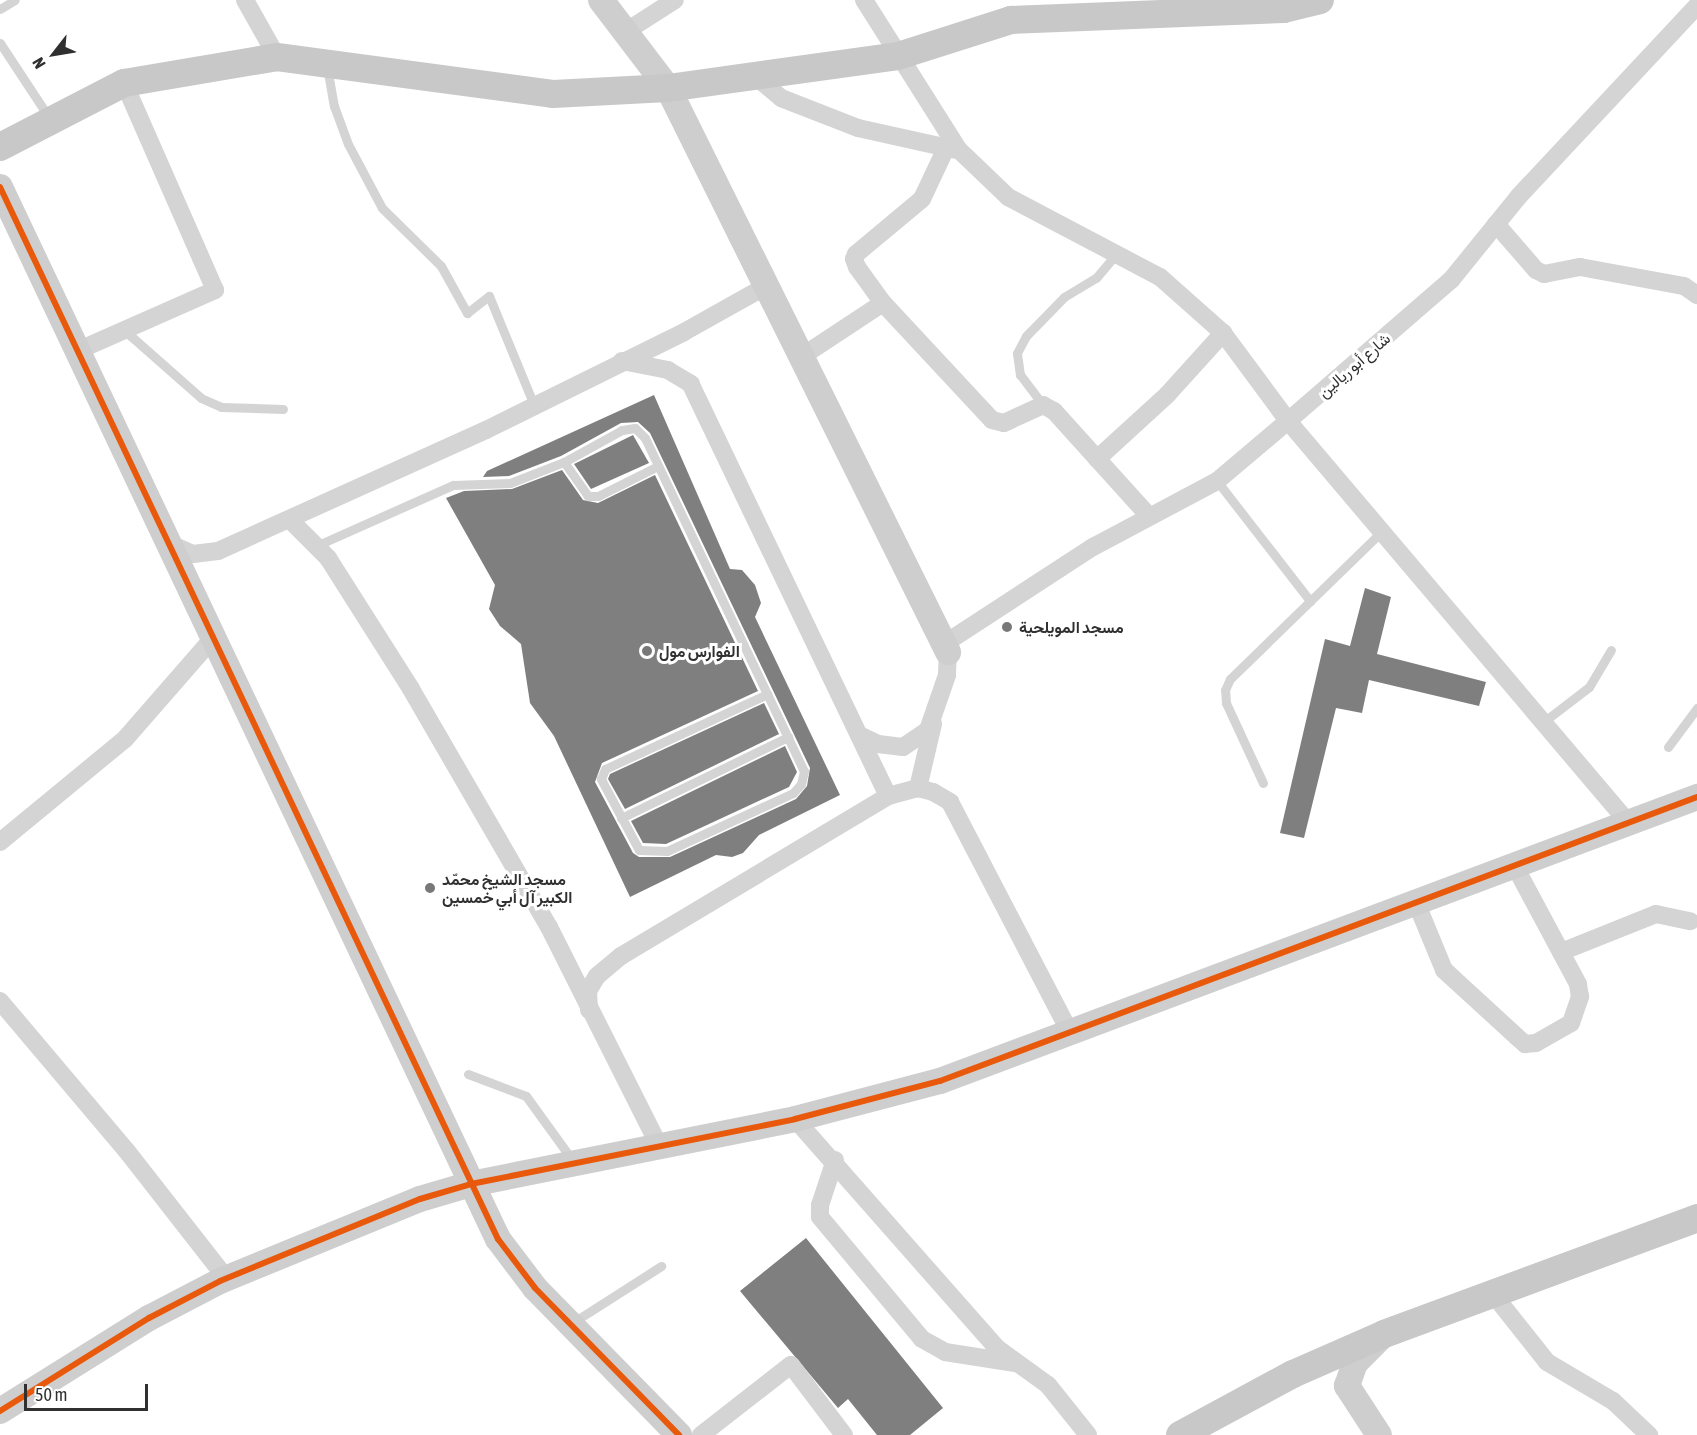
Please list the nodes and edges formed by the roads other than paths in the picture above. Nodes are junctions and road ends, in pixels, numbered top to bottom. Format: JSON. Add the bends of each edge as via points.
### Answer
{"nodes":[{"id":1,"x":15,"y":0,"type":"edge"},
{"id":2,"x":601,"y":0,"type":"edge"},
{"id":3,"x":675,"y":0,"type":"edge"},
{"id":4,"x":864,"y":0,"type":"edge"},
{"id":5,"x":1320,"y":0,"type":"edge"},
{"id":6,"x":248,"y":1,"type":"edge"},
{"id":7,"x":1282,"y":5,"type":"edge"},
{"id":8,"x":1697,"y":6,"type":"edge"},
{"id":9,"x":0,"y":9,"type":"edge"},
{"id":10,"x":625,"y":32,"type":"junction"},
{"id":11,"x":0,"y":43,"type":"edge"},
{"id":12,"x":898,"y":56,"type":"junction"},
{"id":13,"x":277,"y":57,"type":"junction"},
{"id":14,"x":326,"y":66,"type":"junction"},
{"id":15,"x":755,"y":76,"type":"junction"},
{"id":16,"x":124,"y":83,"type":"junction"},
{"id":17,"x":668,"y":88,"type":"junction"},
{"id":18,"x":51,"y":120,"type":"junction"},
{"id":19,"x":0,"y":147,"type":"edge"},
{"id":20,"x":952,"y":149,"type":"junction"},
{"id":21,"x":0,"y":187,"type":"edge"},
{"id":22,"x":1496,"y":224,"type":"junction"},
{"id":23,"x":1116,"y":254,"type":"junction"},
{"id":24,"x":766,"y":286,"type":"junction"},
{"id":25,"x":1697,"y":296,"type":"edge"},
{"id":26,"x":883,"y":303,"type":"junction"},
{"id":27,"x":124,"y":330,"type":"junction"},
{"id":28,"x":1223,"y":333,"type":"junction"},
{"id":29,"x":76,"y":351,"type":"junction"},
{"id":30,"x":801,"y":357,"type":"junction"},
{"id":31,"x":622,"y":361,"type":"junction"},
{"id":32,"x":534,"y":405,"type":"junction"},
{"id":33,"x":1043,"y":405,"type":"junction"},
{"id":34,"x":283,"y":409,"type":"dead end"},
{"id":35,"x":1288,"y":421,"type":"junction"},
{"id":36,"x":1097,"y":459,"type":"junction"},
{"id":37,"x":564,"y":462,"type":"junction"},
{"id":38,"x":658,"y":466,"type":"junction"},
{"id":39,"x":1217,"y":481,"type":"junction"},
{"id":40,"x":1149,"y":516,"type":"junction"},
{"id":41,"x":290,"y":520,"type":"junction"},
{"id":42,"x":1381,"y":532,"type":"junction"},
{"id":43,"x":168,"y":543,"type":"junction"},
{"id":44,"x":318,"y":545,"type":"junction"},
{"id":45,"x":1310,"y":602,"type":"junction"},
{"id":46,"x":213,"y":638,"type":"junction"},
{"id":47,"x":946,"y":648,"type":"junction"},
{"id":48,"x":1611,"y":650,"type":"dead end"},
{"id":49,"x":767,"y":694,"type":"junction"},
{"id":50,"x":1697,"y":708,"type":"edge"},
{"id":51,"x":934,"y":719,"type":"junction"},
{"id":52,"x":1542,"y":723,"type":"junction"},
{"id":53,"x":859,"y":735,"type":"junction"},
{"id":54,"x":788,"y":737,"type":"junction"},
{"id":55,"x":1668,"y":747,"type":"dead end"},
{"id":56,"x":1263,"y":783,"type":"dead end"},
{"id":57,"x":918,"y":788,"type":"junction"},
{"id":58,"x":888,"y":796,"type":"junction"},
{"id":59,"x":1697,"y":797,"type":"edge"},
{"id":60,"x":621,"y":818,"type":"junction"},
{"id":61,"x":1626,"y":820,"type":"junction"},
{"id":62,"x":0,"y":842,"type":"edge"},
{"id":63,"x":1513,"y":863,"type":"junction"},
{"id":64,"x":1416,"y":902,"type":"junction"},
{"id":65,"x":1690,"y":921,"type":"dead end"},
{"id":66,"x":1561,"y":952,"type":"junction"},
{"id":67,"x":0,"y":1001,"type":"edge"},
{"id":68,"x":589,"y":1010,"type":"junction"},
{"id":69,"x":1070,"y":1033,"type":"junction"},
{"id":70,"x":468,"y":1074,"type":"dead end"},
{"id":71,"x":795,"y":1119,"type":"junction"},
{"id":72,"x":659,"y":1146,"type":"junction"},
{"id":73,"x":835,"y":1160,"type":"junction"},
{"id":74,"x":576,"y":1165,"type":"junction"},
{"id":75,"x":471,"y":1184,"type":"junction"},
{"id":76,"x":1697,"y":1218,"type":"edge"},
{"id":77,"x":661,"y":1266,"type":"dead end"},
{"id":78,"x":226,"y":1278,"type":"junction"},
{"id":79,"x":1493,"y":1294,"type":"junction"},
{"id":80,"x":570,"y":1325,"type":"junction"},
{"id":81,"x":1384,"y":1334,"type":"junction"},
{"id":82,"x":1016,"y":1363,"type":"junction"},
{"id":83,"x":0,"y":1411,"type":"edge"},
{"id":84,"x":679,"y":1435,"type":"edge"},
{"id":85,"x":701,"y":1435,"type":"edge"},
{"id":86,"x":844,"y":1435,"type":"edge"},
{"id":87,"x":1088,"y":1435,"type":"edge"},
{"id":88,"x":1180,"y":1435,"type":"edge"},
{"id":89,"x":1379,"y":1435,"type":"edge"},
{"id":90,"x":1649,"y":1435,"type":"edge"}],
"edges":[{"from":1,"to":9,"type":"lane"},
{"from":2,"to":10,"type":"street"},
{"from":3,"to":10,"type":"street"},
{"from":4,"to":12,"type":"street"},
{"from":5,"to":7,"type":"main road"},
{"from":6,"to":13,"type":"street"},
{"from":7,"to":12,"type":"main road","via":[[1011,20]]},
{"from":8,"to":22,"type":"street","name":"شارع أبو ريالين"},
{"from":10,"to":17,"type":"street"},
{"from":11,"to":18,"type":"lane"},
{"from":12,"to":15,"type":"main road"},
{"from":12,"to":20,"type":"street"},
{"from":13,"to":14,"type":"main road"},
{"from":13,"to":16,"type":"main road"},
{"from":14,"to":17,"type":"main road","via":[[553,94]]},
{"from":14,"to":32,"type":"lane","via":[[334,106],[348,144],[382,208],[441,266],[466,313],[489,296]]},
{"from":15,"to":17,"type":"main road"},
{"from":15,"to":20,"type":"street","via":[[781,98],[858,128]]},
{"from":16,"to":18,"type":"main road"},
{"from":16,"to":27,"type":"street","via":[[215,290]]},
{"from":17,"to":24,"type":"street"},
{"from":18,"to":19,"type":"main road"},
{"from":20,"to":23,"type":"street","via":[[1008,197]]},
{"from":20,"to":26,"type":"street","via":[[917,206],[854,259]]},
{"from":21,"to":29,"type":"street"},
{"from":22,"to":25,"type":"street","via":[[1536,270],[1544,274],[1580,267],[1684,286]]},
{"from":22,"to":35,"type":"street","name":"شارع أبو ريالين","via":[[1451,280]]},
{"from":23,"to":28,"type":"street","via":[[1160,277]]},
{"from":23,"to":33,"type":"lane","via":[[1096,278],[1064,297],[1026,336],[1017,353],[1020,375]]},
{"from":24,"to":30,"type":"street"},
{"from":24,"to":31,"type":"street"},
{"from":26,"to":30,"type":"street"},
{"from":26,"to":33,"type":"street","via":[[992,420],[1004,423]]},
{"from":27,"to":29,"type":"street"},
{"from":27,"to":34,"type":"lane","via":[[201,398],[221,407]]},
{"from":28,"to":35,"type":"street"},
{"from":28,"to":36,"type":"street","via":[[1167,395]]},
{"from":29,"to":43,"type":"street"},
{"from":30,"to":47,"type":"street"},
{"from":31,"to":32,"type":"street"},
{"from":31,"to":53,"type":"street","via":[[668,370],[691,384]]},
{"from":32,"to":41,"type":"street"},
{"from":33,"to":36,"type":"street","via":[[1054,411]]},
{"from":35,"to":39,"type":"street","name":"شارع أبو ريالين"},
{"from":35,"to":42,"type":"street"},
{"from":36,"to":40,"type":"street"},
{"from":37,"to":38,"type":"lane","via":[[588,496],[598,496]]},
{"from":37,"to":38,"type":"lane","via":[[622,430],[635,428],[645,438]]},
{"from":37,"to":44,"type":"lane","via":[[510,483],[453,484]]},
{"from":38,"to":49,"type":"lane"},
{"from":39,"to":40,"type":"street","name":"شارع أبو ريالين"},
{"from":39,"to":45,"type":"lane"},
{"from":40,"to":47,"type":"street","name":"شارع أبو ريالين","via":[[1093,547]]},
{"from":41,"to":43,"type":"street","via":[[204,555],[181,551]]},
{"from":41,"to":44,"type":"street"},
{"from":42,"to":45,"type":"lane"},
{"from":42,"to":52,"type":"street"},
{"from":43,"to":46,"type":"street"},
{"from":44,"to":68,"type":"street","via":[[423,710],[549,927]]},
{"from":45,"to":56,"type":"lane","via":[[1230,679],[1225,690],[1226,703]]},
{"from":46,"to":62,"type":"street","via":[[125,739]]},
{"from":46,"to":75,"type":"street"},
{"from":47,"to":51,"type":"street","via":[[947,675]]},
{"from":48,"to":52,"type":"lane","via":[[1589,687]]},
{"from":49,"to":54,"type":"lane"},
{"from":49,"to":60,"type":"lane","via":[[604,769],[601,779]]},
{"from":50,"to":55,"type":"lane"},
{"from":51,"to":53,"type":"street","via":[[928,730],[903,747],[878,744]]},
{"from":51,"to":57,"type":"street"},
{"from":52,"to":61,"type":"street"},
{"from":53,"to":58,"type":"street"},
{"from":54,"to":60,"type":"lane"},
{"from":54,"to":60,"type":"lane","via":[[804,771],[801,784],[793,793],[667,851],[639,850]]},
{"from":57,"to":58,"type":"street"},
{"from":57,"to":69,"type":"street","via":[[950,802],[960,817]]},
{"from":58,"to":68,"type":"street","via":[[621,956],[597,976],[588,991]]},
{"from":59,"to":61,"type":"street"},
{"from":61,"to":63,"type":"street"},
{"from":63,"to":64,"type":"street"},
{"from":63,"to":66,"type":"street"},
{"from":64,"to":66,"type":"street","via":[[1444,970],[1525,1044],[1536,1043],[1571,1023],[1578,1010],[1578,984]]},
{"from":64,"to":69,"type":"street"},
{"from":65,"to":66,"type":"street","via":[[1656,914]]},
{"from":67,"to":78,"type":"street","via":[[126,1150]]},
{"from":68,"to":72,"type":"street"},
{"from":69,"to":71,"type":"street","via":[[940,1081]]},
{"from":70,"to":74,"type":"lane","via":[[526,1096]]},
{"from":71,"to":72,"type":"street"},
{"from":71,"to":73,"type":"street"},
{"from":72,"to":74,"type":"street"},
{"from":73,"to":82,"type":"street","via":[[976,1325]]},
{"from":73,"to":82,"type":"street","via":[[820,1205],[820,1217],[922,1339],[945,1352]]},
{"from":74,"to":75,"type":"street"},
{"from":75,"to":78,"type":"street","via":[[420,1199]]},
{"from":75,"to":80,"type":"street","via":[[511,1260]]},
{"from":76,"to":79,"type":"main road"},
{"from":77,"to":80,"type":"lane"},
{"from":78,"to":83,"type":"street","via":[[149,1318]]},
{"from":79,"to":81,"type":"main road"},
{"from":79,"to":90,"type":"street","via":[[1546,1362],[1613,1401]]},
{"from":80,"to":84,"type":"street"},
{"from":81,"to":88,"type":"main road","via":[[1293,1374]]},
{"from":81,"to":89,"type":"street","via":[[1355,1363],[1347,1386]]},
{"from":82,"to":87,"type":"street","via":[[1048,1384]]},
{"from":85,"to":86,"type":"street","via":[[791,1365]]}]}
